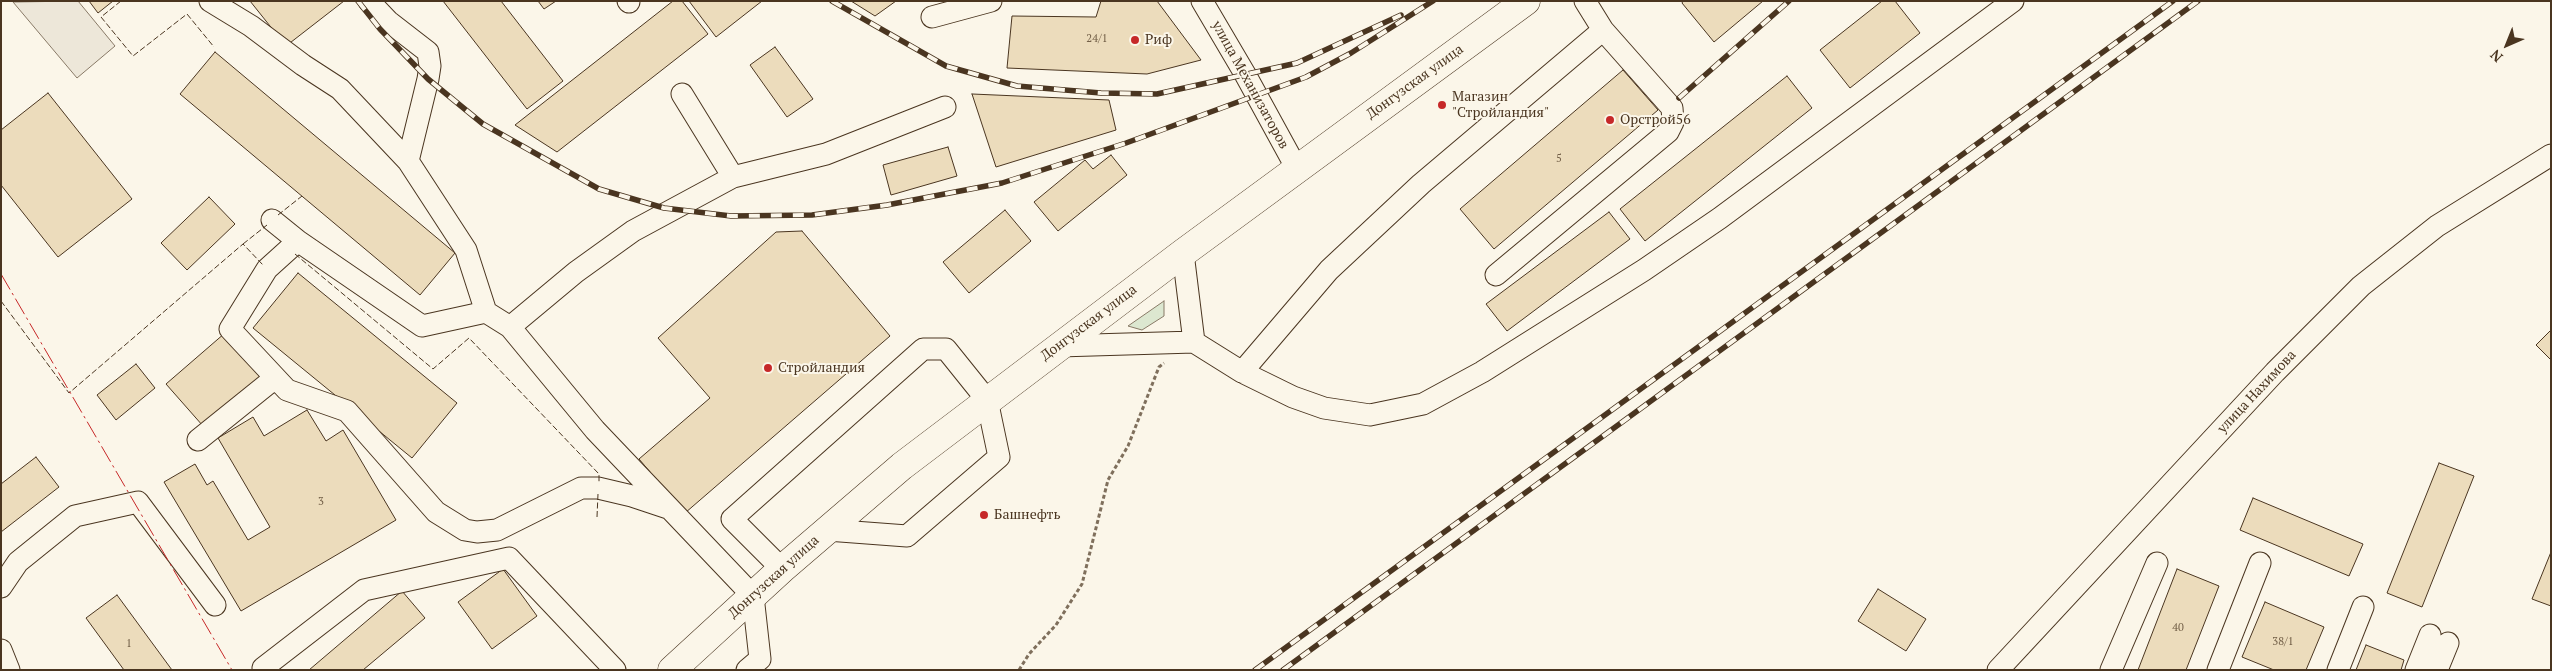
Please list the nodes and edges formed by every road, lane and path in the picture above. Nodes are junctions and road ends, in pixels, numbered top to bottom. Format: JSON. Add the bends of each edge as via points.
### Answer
{"nodes":[{"id":1,"x":210,"y":1,"type":"edge"},
{"id":2,"x":369,"y":1,"type":"edge"},
{"id":3,"x":991,"y":1,"type":"edge"},
{"id":4,"x":1202,"y":1,"type":"edge"},
{"id":5,"x":1526,"y":1,"type":"edge"},
{"id":6,"x":1585,"y":1,"type":"edge"},
{"id":7,"x":2013,"y":1,"type":"edge"},
{"id":8,"x":932,"y":17,"type":"dead end"},
{"id":9,"x":1603,"y":30,"type":"junction"},
{"id":10,"x":682,"y":94,"type":"dead end"},
{"id":11,"x":945,"y":107,"type":"dead end"},
{"id":12,"x":2551,"y":155,"type":"edge"},
{"id":13,"x":408,"y":161,"type":"junction"},
{"id":14,"x":1297,"y":169,"type":"junction"},
{"id":15,"x":733,"y":177,"type":"junction"},
{"id":16,"x":272,"y":220,"type":"dead end"},
{"id":17,"x":298,"y":241,"type":"junction"},
{"id":18,"x":1183,"y":253,"type":"junction"},
{"id":19,"x":1496,"y":275,"type":"dead end"},
{"id":20,"x":486,"y":312,"type":"junction"},
{"id":21,"x":510,"y":327,"type":"junction"},
{"id":22,"x":1194,"y":342,"type":"junction"},
{"id":23,"x":1059,"y":346,"type":"junction"},
{"id":24,"x":1166,"y":362,"type":"dead end"},
{"id":25,"x":1242,"y":372,"type":"junction"},
{"id":26,"x":275,"y":378,"type":"junction"},
{"id":27,"x":987,"y":400,"type":"junction"},
{"id":28,"x":198,"y":440,"type":"dead end"},
{"id":29,"x":671,"y":509,"type":"junction"},
{"id":30,"x":827,"y":530,"type":"junction"},
{"id":31,"x":2157,"y":563,"type":"dead end"},
{"id":32,"x":2260,"y":563,"type":"dead end"},
{"id":33,"x":782,"y":569,"type":"junction"},
{"id":34,"x":1,"y":587,"type":"edge"},
{"id":35,"x":753,"y":596,"type":"junction"},
{"id":36,"x":215,"y":605,"type":"dead end"},
{"id":37,"x":2363,"y":607,"type":"dead end"},
{"id":38,"x":1,"y":650,"type":"edge"},
{"id":39,"x":263,"y":668,"type":"dead end"},
{"id":40,"x":9,"y":670,"type":"edge"},
{"id":41,"x":615,"y":670,"type":"edge"},
{"id":42,"x":672,"y":670,"type":"edge"},
{"id":43,"x":747,"y":670,"type":"edge"},
{"id":44,"x":1019,"y":670,"type":"edge"},
{"id":45,"x":1998,"y":670,"type":"edge"},
{"id":46,"x":2111,"y":670,"type":"edge"},
{"id":47,"x":2218,"y":670,"type":"edge"},
{"id":48,"x":2338,"y":670,"type":"edge"},
{"id":49,"x":2416,"y":670,"type":"edge"},
{"id":50,"x":2437,"y":670,"type":"edge"}],
"edges":[{"from":1,"to":13,"type":"street","via":[[340,89]]},
{"from":2,"to":13,"type":"street","via":[[388,21],[428,52],[428,79]]},
{"from":3,"to":8,"type":"street"},
{"from":4,"to":14,"type":"street","name":"улица Механизаторов"},
{"from":5,"to":14,"type":"highway","name":"Донгузская улица"},
{"from":6,"to":9,"type":"street"},
{"from":7,"to":25,"type":"street","via":[[1720,218],[1482,372],[1423,404],[1370,414],[1324,408]]},
{"from":9,"to":19,"type":"street","via":[[1672,108],[1671,127]]},
{"from":9,"to":25,"type":"street","via":[[1421,184],[1336,263]]},
{"from":10,"to":15,"type":"street"},
{"from":11,"to":15,"type":"street","via":[[826,154]]},
{"from":12,"to":45,"type":"street","name":"улица Нахимова","via":[[2437,226],[2361,286],[2275,372]]},
{"from":13,"to":20,"type":"street","via":[[466,250]]},
{"from":14,"to":18,"type":"highway","name":"Донгузская улица"},
{"from":15,"to":21,"type":"street","via":[[633,231],[576,272]]},
{"from":16,"to":17,"type":"street"},
{"from":17,"to":20,"type":"street","via":[[422,326]]},
{"from":17,"to":26,"type":"street","via":[[267,269],[230,328]]},
{"from":18,"to":22,"type":"street"},
{"from":18,"to":23,"type":"highway","name":"Донгузская улица"},
{"from":20,"to":21,"type":"street"},
{"from":21,"to":29,"type":"street","via":[[595,430]]},
{"from":22,"to":23,"type":"street"},
{"from":22,"to":25,"type":"street"},
{"from":23,"to":27,"type":"highway","name":"Донгузская улица"},
{"from":24,"to":44,"type":"path","via":[[1159,367],[1128,446],[1108,480],[1082,584],[1069,608]]},
{"from":26,"to":28,"type":"street"},
{"from":26,"to":29,"type":"street","via":[[287,390],[348,411],[436,512],[465,530],[497,530],[581,488],[598,488]]},
{"from":27,"to":30,"type":"highway","name":"Донгузская улица"},
{"from":27,"to":30,"type":"street","via":[[999,457],[907,536]]},
{"from":27,"to":33,"type":"street","via":[[946,349],[924,349],[732,519]]},
{"from":29,"to":35,"type":"street"},
{"from":30,"to":33,"type":"highway","name":"Донгузская улица"},
{"from":31,"to":46,"type":"street"},
{"from":32,"to":47,"type":"street"},
{"from":33,"to":35,"type":"highway","name":"Донгузская улица"},
{"from":34,"to":36,"type":"street","via":[[18,562],[75,516],[138,502]]},
{"from":35,"to":42,"type":"highway","name":"Донгузская улица"},
{"from":35,"to":43,"type":"street","via":[[760,659]]},
{"from":37,"to":48,"type":"street"},
{"from":38,"to":40,"type":"street"},
{"from":39,"to":41,"type":"street","via":[[364,590],[509,558]]},
{"from":49,"to":50,"type":"street","via":[[2439,639]]}]}
